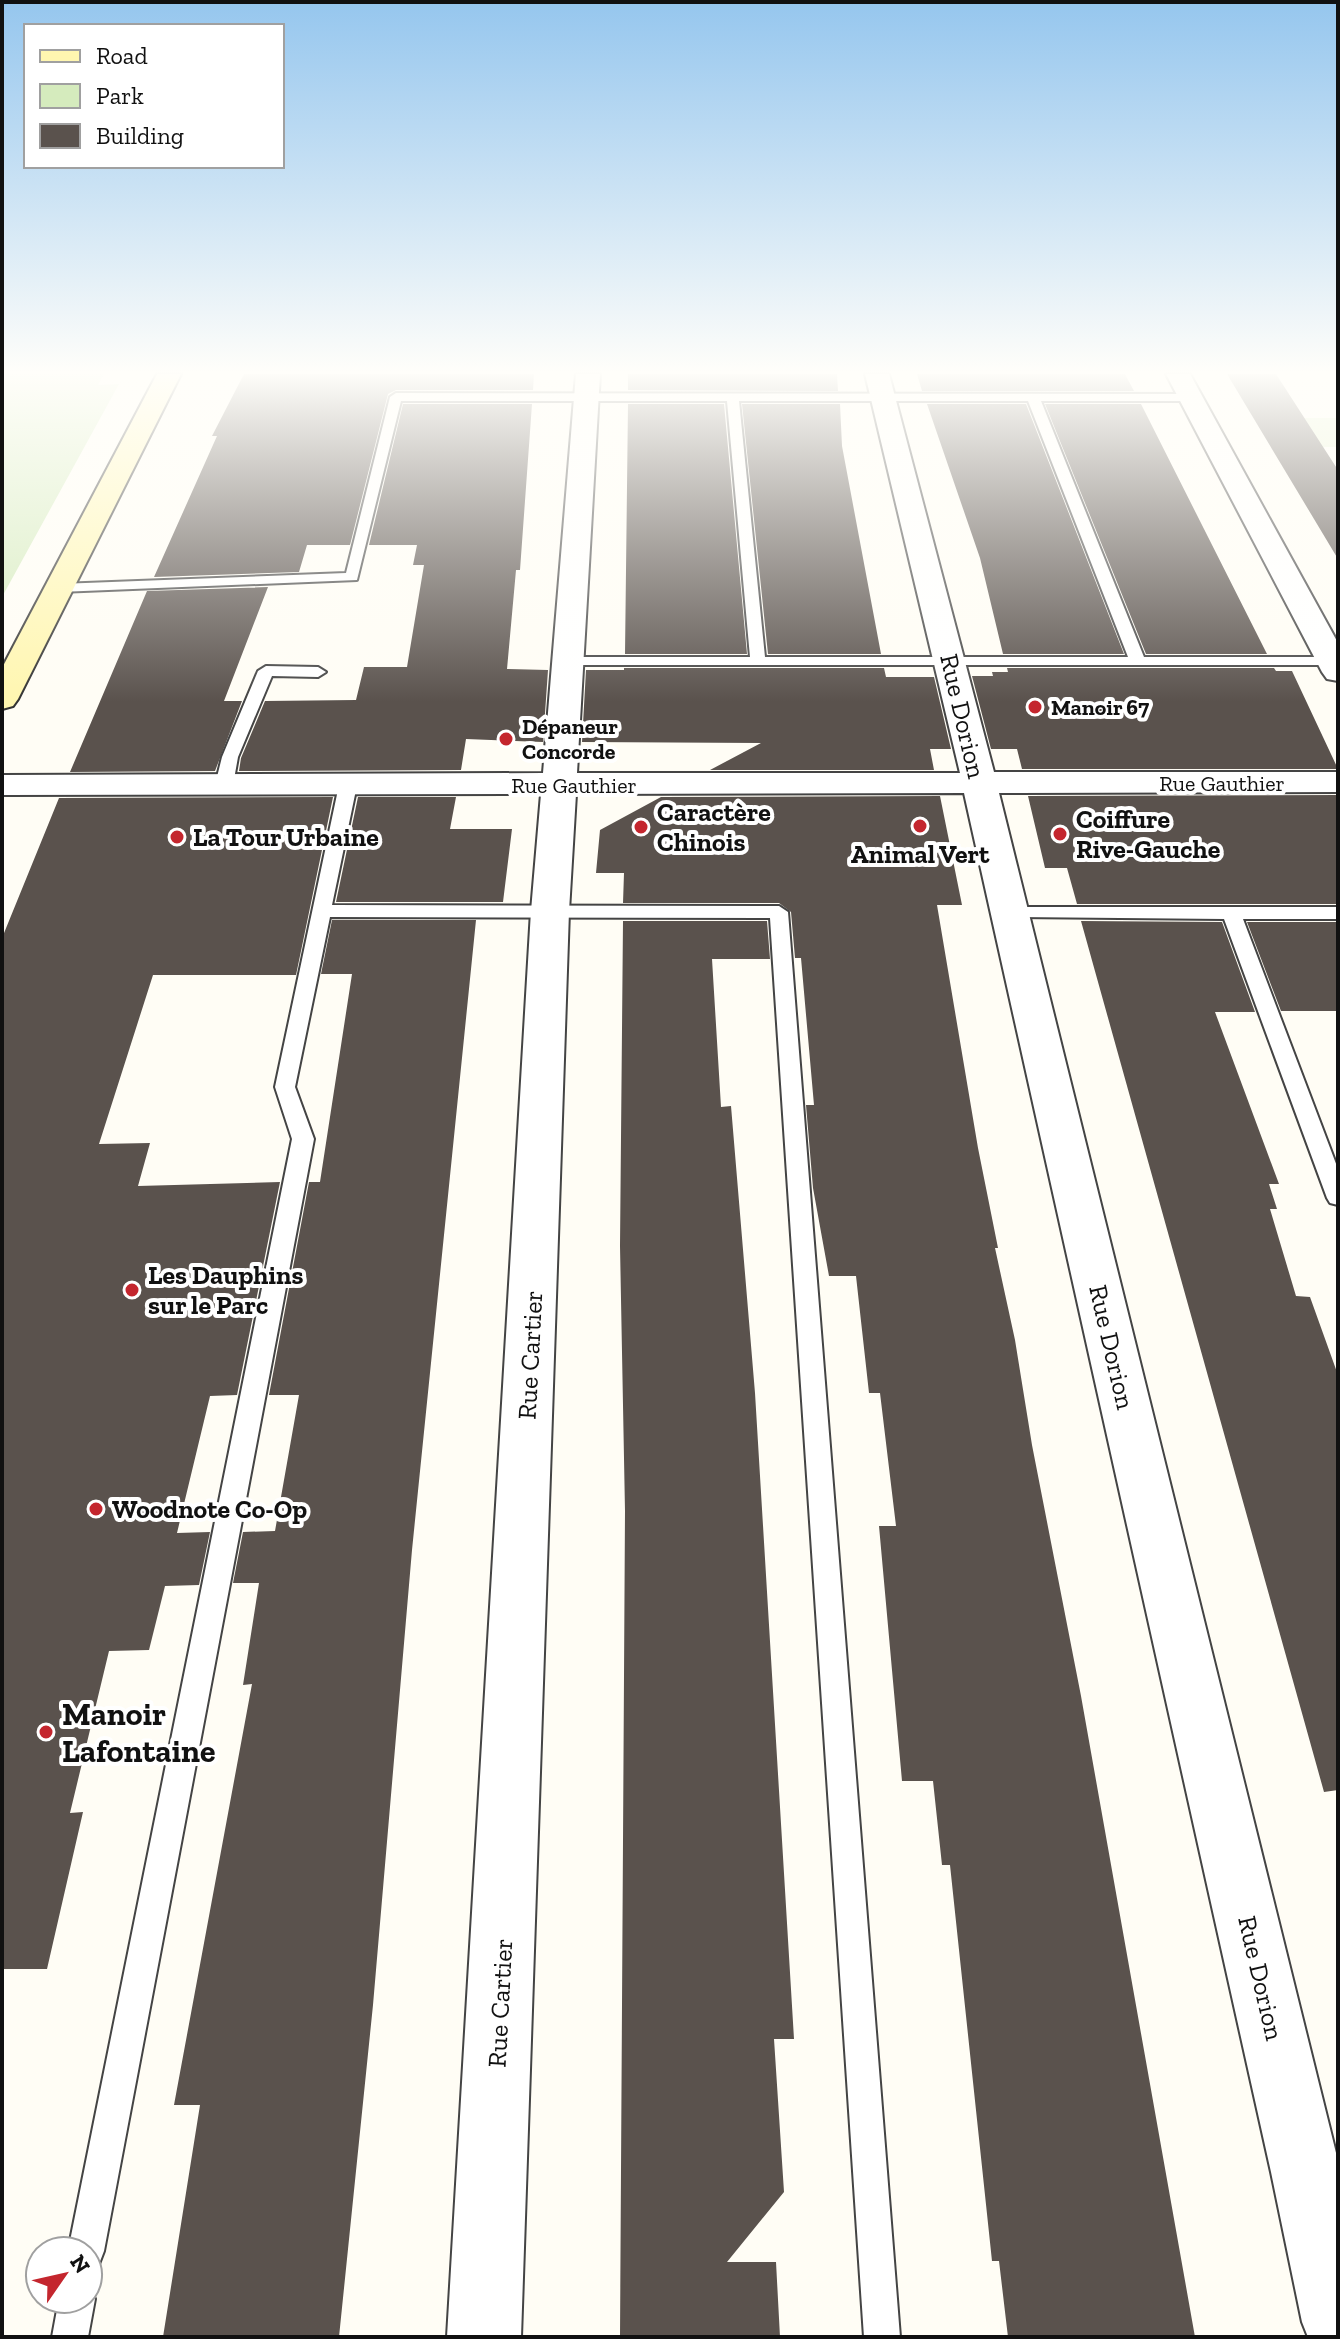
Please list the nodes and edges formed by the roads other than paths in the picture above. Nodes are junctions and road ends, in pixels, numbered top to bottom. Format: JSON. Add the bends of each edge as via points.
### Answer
{"nodes":[{"id":1,"x":113,"y":483,"type":"edge"},
{"id":2,"x":375,"y":483,"type":"edge"},
{"id":3,"x":580,"y":483,"type":"edge"},
{"id":4,"x":741,"y":483,"type":"edge"},
{"id":5,"x":905,"y":483,"type":"edge"},
{"id":6,"x":1067,"y":483,"type":"edge"},
{"id":7,"x":1236,"y":483,"type":"edge"},
{"id":8,"x":59,"y":588,"type":"junction"},
{"id":9,"x":567,"y":662,"type":"junction"},
{"id":10,"x":758,"y":663,"type":"junction"},
{"id":11,"x":1138,"y":663,"type":"junction"},
{"id":12,"x":951,"y":664,"type":"junction"},
{"id":13,"x":1335,"y":667,"type":"edge"},
{"id":14,"x":318,"y":672,"type":"dead end"},
{"id":15,"x":2,"y":699,"type":"edge"},
{"id":16,"x":1338,"y":782,"type":"edge"},
{"id":17,"x":979,"y":784,"type":"junction"},
{"id":18,"x":2,"y":785,"type":"edge"},
{"id":19,"x":224,"y":785,"type":"junction"},
{"id":20,"x":348,"y":785,"type":"junction"},
{"id":21,"x":558,"y":785,"type":"junction"},
{"id":22,"x":322,"y":911,"type":"junction"},
{"id":23,"x":550,"y":911,"type":"junction"},
{"id":24,"x":1231,"y":912,"type":"junction"},
{"id":25,"x":1010,"y":913,"type":"junction"},
{"id":26,"x":1338,"y":913,"type":"edge"},
{"id":27,"x":1338,"y":1198,"type":"edge"},
{"id":28,"x":1322,"y":2172,"type":"edge"},
{"id":29,"x":89,"y":2235,"type":"edge"},
{"id":30,"x":74,"y":2315,"type":"edge"},
{"id":31,"x":1338,"y":2322,"type":"edge"},
{"id":32,"x":70,"y":2337,"type":"edge"},
{"id":33,"x":484,"y":2337,"type":"edge"},
{"id":34,"x":882,"y":2337,"type":"edge"}],
"edges":[{"from":1,"to":8,"type":"main road"},
{"from":2,"to":8,"type":"lane","via":[[352,577]]},
{"from":3,"to":9,"type":"street","name":"Rue Cartier"},
{"from":4,"to":10,"type":"lane"},
{"from":5,"to":12,"type":"street","name":"Rue Dorion"},
{"from":6,"to":11,"type":"lane"},
{"from":7,"to":13,"type":"street"},
{"from":8,"to":15,"type":"main road"},
{"from":9,"to":10,"type":"lane"},
{"from":9,"to":21,"type":"street","name":"Rue Cartier"},
{"from":10,"to":12,"type":"lane"},
{"from":11,"to":12,"type":"lane"},
{"from":11,"to":13,"type":"lane"},
{"from":12,"to":17,"type":"street","name":"Rue Dorion"},
{"from":14,"to":19,"type":"lane","via":[[266,671],[230,757]]},
{"from":16,"to":17,"type":"street","name":"Rue Gauthier"},
{"from":17,"to":21,"type":"street","name":"Rue Gauthier"},
{"from":17,"to":25,"type":"street","name":"Rue Dorion"},
{"from":18,"to":19,"type":"street","name":"Rue Gauthier"},
{"from":19,"to":20,"type":"street","name":"Rue Gauthier"},
{"from":20,"to":21,"type":"street","name":"Rue Gauthier"},
{"from":20,"to":22,"type":"lane"},
{"from":21,"to":23,"type":"street","name":"Rue Cartier"},
{"from":22,"to":23,"type":"lane"},
{"from":22,"to":29,"type":"lane","via":[[285,1087],[303,1139]]},
{"from":23,"to":33,"type":"street","name":"Rue Cartier"},
{"from":23,"to":34,"type":"lane","via":[[779,912]]},
{"from":24,"to":25,"type":"lane"},
{"from":24,"to":26,"type":"lane"},
{"from":24,"to":27,"type":"lane"},
{"from":25,"to":28,"type":"street","name":"Rue Dorion"},
{"from":28,"to":31,"type":"street","name":"Rue Dorion"},
{"from":30,"to":32,"type":"lane"}]}
